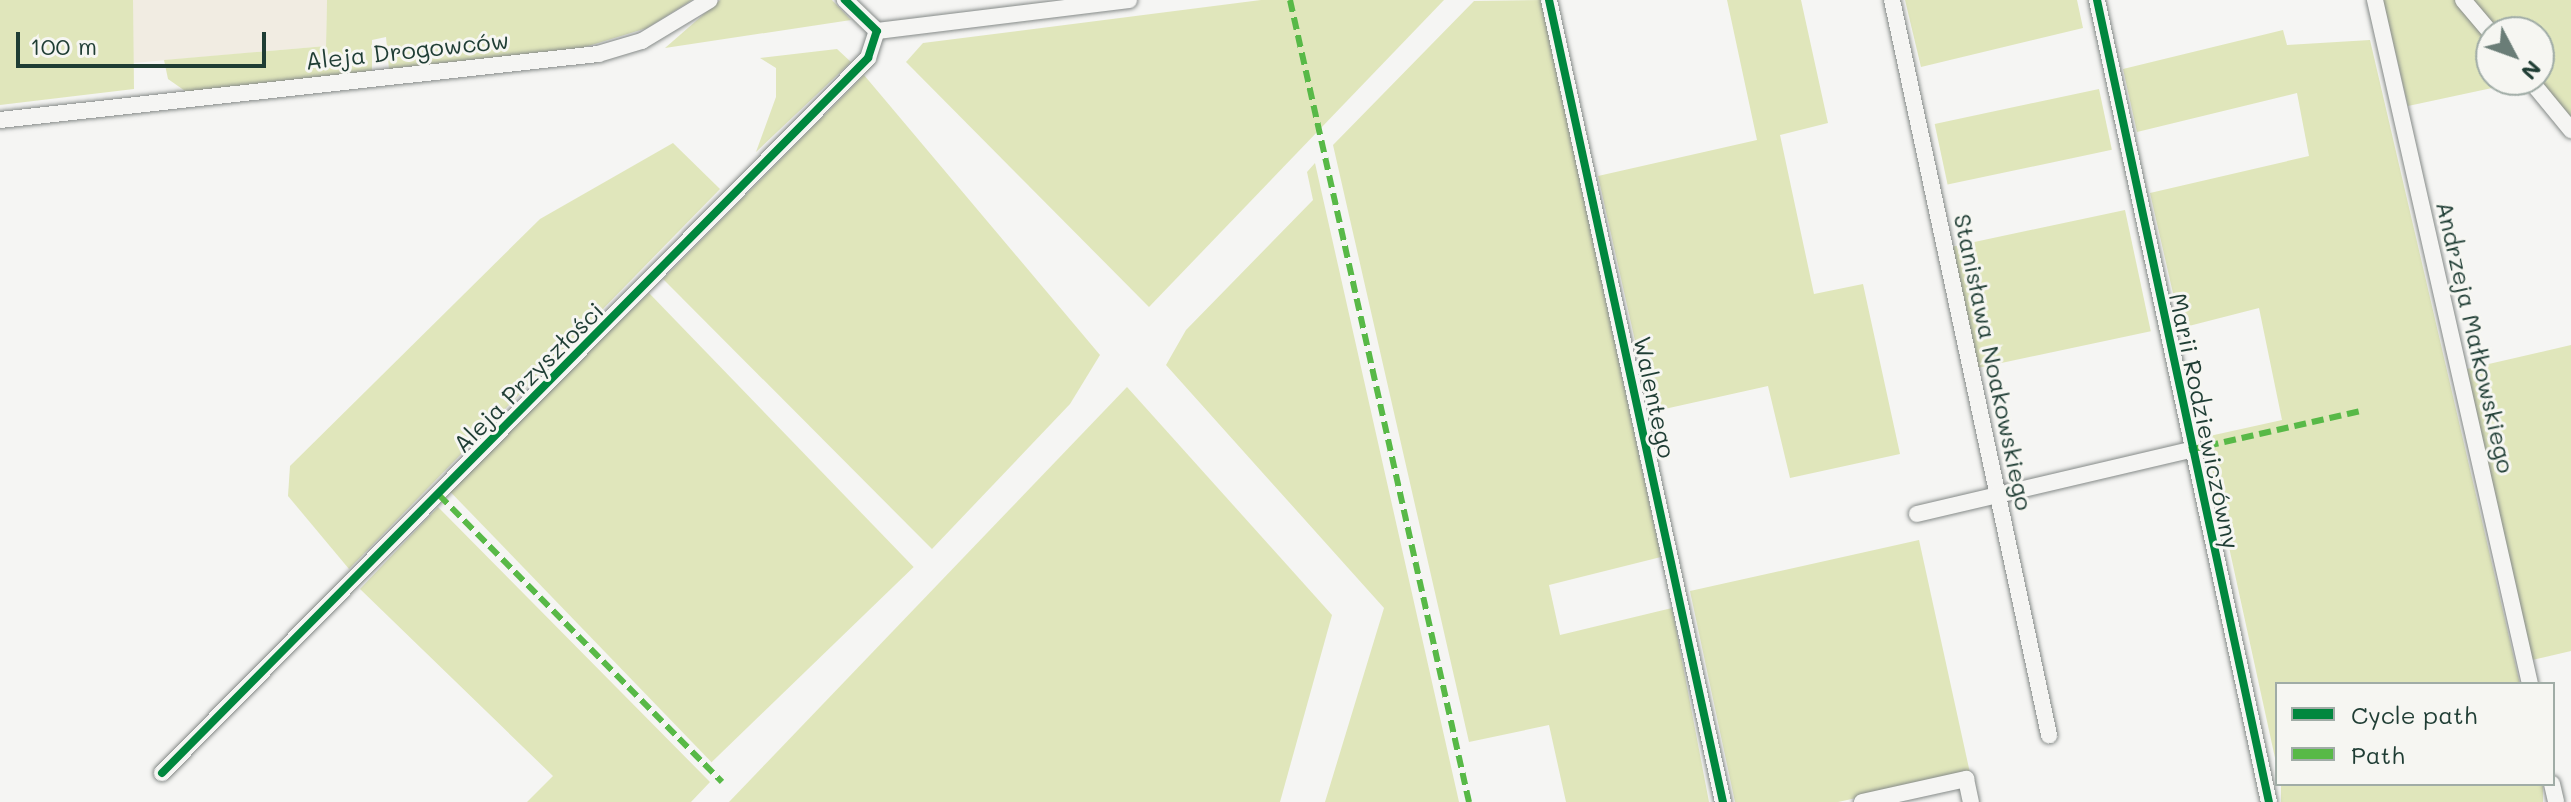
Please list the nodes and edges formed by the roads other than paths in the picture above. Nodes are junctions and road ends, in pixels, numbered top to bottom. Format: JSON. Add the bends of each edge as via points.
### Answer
{"nodes":[{"id":1,"x":710,"y":0,"type":"edge"},
{"id":2,"x":845,"y":0,"type":"edge"},
{"id":3,"x":1129,"y":0,"type":"edge"},
{"id":4,"x":1549,"y":0,"type":"edge"},
{"id":5,"x":1892,"y":0,"type":"edge"},
{"id":6,"x":2097,"y":0,"type":"edge"},
{"id":7,"x":2375,"y":0,"type":"edge"},
{"id":8,"x":2463,"y":0,"type":"edge"},
{"id":9,"x":2477,"y":16,"type":"edge"},
{"id":10,"x":877,"y":31,"type":"junction"},
{"id":11,"x":2543,"y":96,"type":"edge"},
{"id":12,"x":0,"y":120,"type":"edge"},
{"id":13,"x":2571,"y":130,"type":"edge"},
{"id":14,"x":2189,"y":450,"type":"junction"},
{"id":15,"x":2000,"y":497,"type":"junction"},
{"id":16,"x":1917,"y":514,"type":"dead end"},
{"id":17,"x":2530,"y":682,"type":"edge"},
{"id":18,"x":2049,"y":735,"type":"dead end"},
{"id":19,"x":162,"y":773,"type":"dead end"},
{"id":20,"x":1723,"y":802,"type":"edge"},
{"id":21,"x":1862,"y":802,"type":"edge"},
{"id":22,"x":1971,"y":802,"type":"edge"},
{"id":23,"x":2269,"y":802,"type":"edge"}],
"edges":[{"from":1,"to":12,"type":"street","name":"Aleja Drogowców","via":[[642,41],[598,54]]},
{"from":2,"to":10,"type":"street"},
{"from":3,"to":10,"type":"street"},
{"from":4,"to":20,"type":"street","name":"Walentego"},
{"from":5,"to":15,"type":"street","name":"Stanisława Noakowskiego"},
{"from":6,"to":14,"type":"street","name":"Marii Rodziewiczówny"},
{"from":7,"to":17,"type":"street","name":"Andrzeja Małkowskiego"},
{"from":8,"to":9,"type":"street"},
{"from":10,"to":19,"type":"street","name":"Aleja Przyszłości","via":[[868,58],[748,183]]},
{"from":11,"to":13,"type":"street"},
{"from":14,"to":15,"type":"street"},
{"from":14,"to":23,"type":"street","name":"Marii Rodziewiczówny"},
{"from":15,"to":16,"type":"street"},
{"from":15,"to":18,"type":"street","name":"Stanisława Noakowskiego"},
{"from":21,"to":22,"type":"street","via":[[1966,779]]}]}
